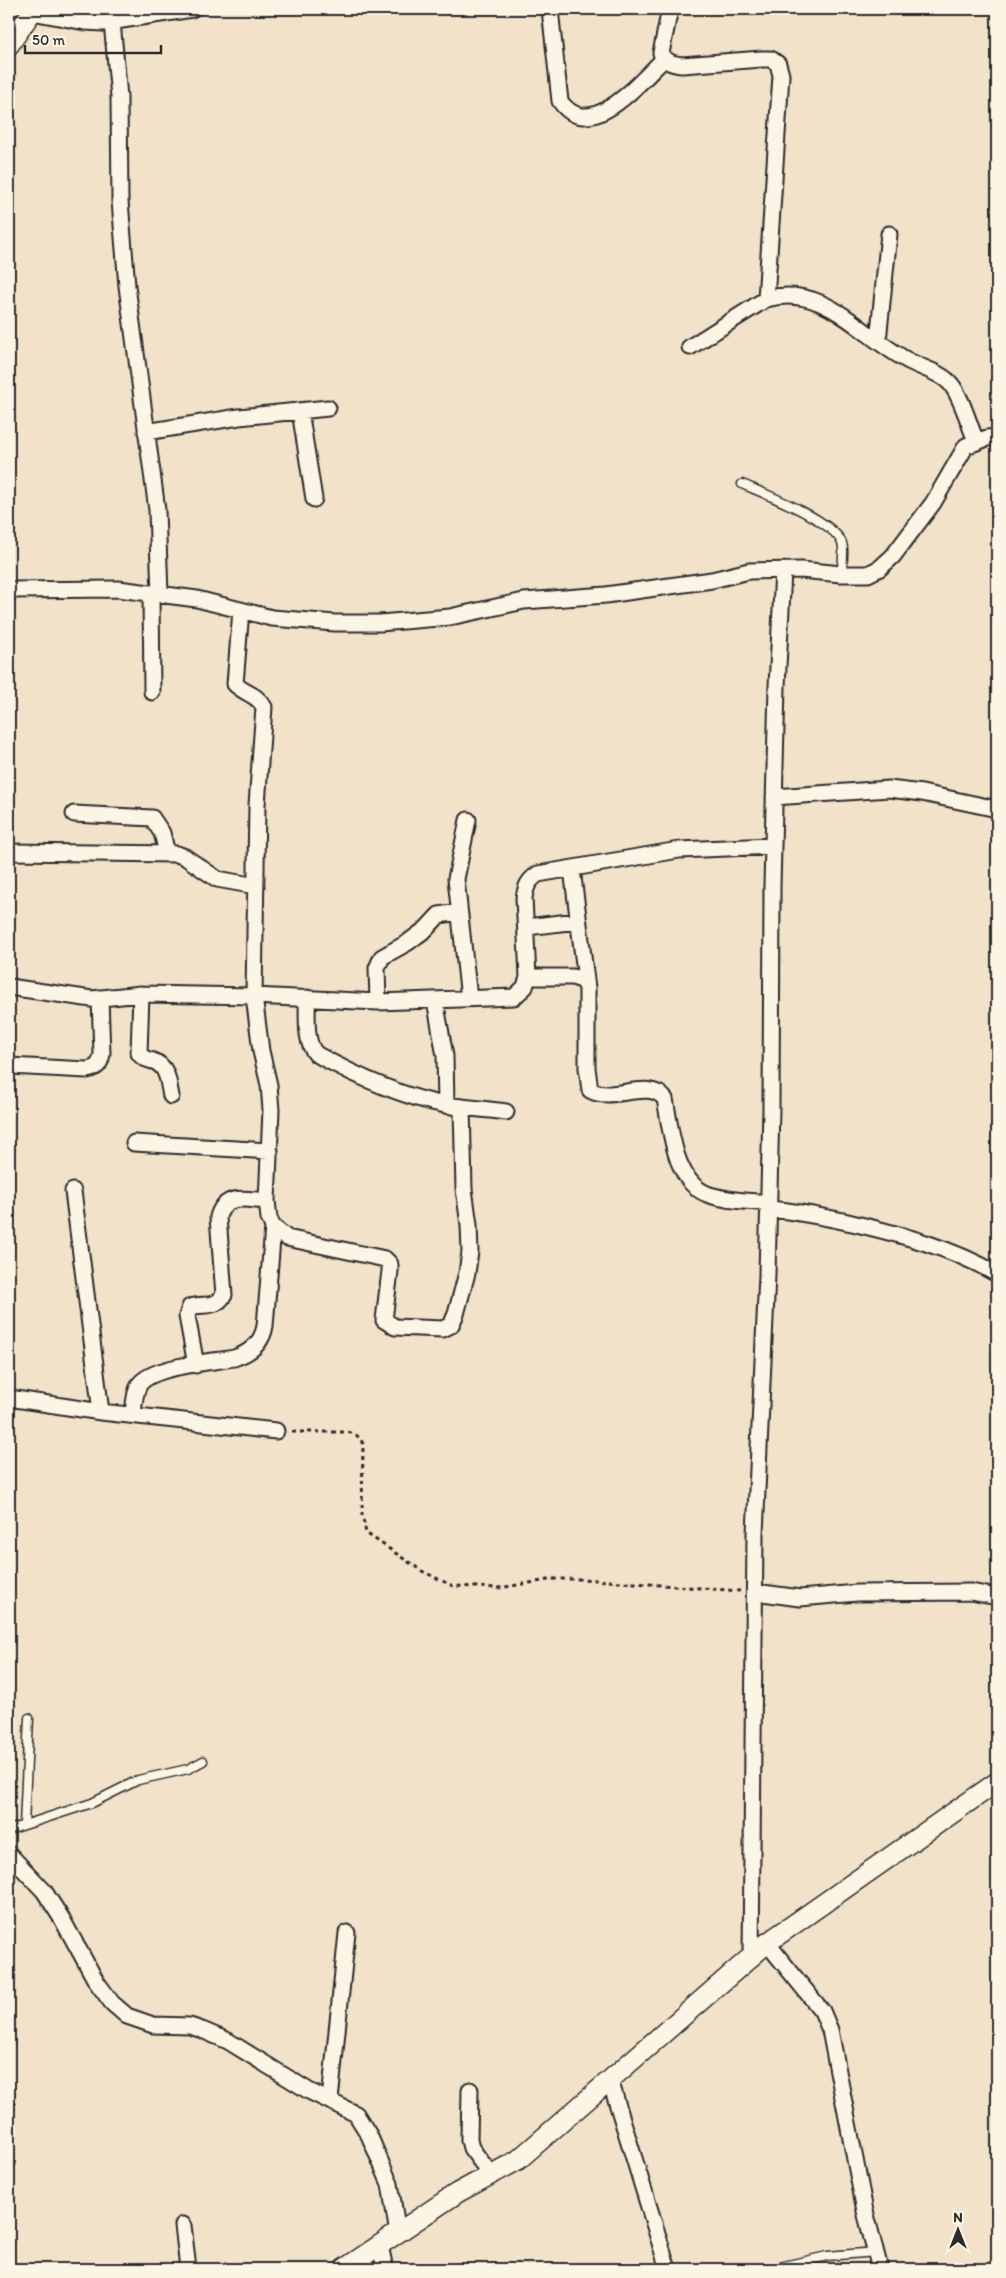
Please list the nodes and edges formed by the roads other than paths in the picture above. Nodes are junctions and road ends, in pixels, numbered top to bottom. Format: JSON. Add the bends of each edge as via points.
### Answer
{"nodes":[{"id":1,"x":192,"y":9,"type":"edge"},
{"id":2,"x":550,"y":9,"type":"edge"},
{"id":3,"x":670,"y":9,"type":"edge"},
{"id":4,"x":33,"y":10,"type":"edge"},
{"id":5,"x":112,"y":22,"type":"junction"},
{"id":6,"x":9,"y":45,"type":"edge"},
{"id":7,"x":664,"y":58,"type":"junction"},
{"id":8,"x":889,"y":234,"type":"dead end"},
{"id":9,"x":766,"y":299,"type":"junction"},
{"id":10,"x":878,"y":341,"type":"junction"},
{"id":11,"x":690,"y":347,"type":"dead end"},
{"id":12,"x":328,"y":408,"type":"dead end"},
{"id":13,"x":300,"y":411,"type":"junction"},
{"id":14,"x":146,"y":432,"type":"junction"},
{"id":15,"x":997,"y":437,"type":"edge"},
{"id":16,"x":976,"y":441,"type":"junction"},
{"id":17,"x":742,"y":484,"type":"dead end"},
{"id":18,"x":314,"y":500,"type":"dead end"},
{"id":19,"x":783,"y":570,"type":"junction"},
{"id":20,"x":841,"y":574,"type":"junction"},
{"id":21,"x":9,"y":590,"type":"edge"},
{"id":22,"x":156,"y":593,"type":"junction"},
{"id":23,"x":241,"y":610,"type":"junction"},
{"id":24,"x":152,"y":692,"type":"dead end"},
{"id":25,"x":774,"y":797,"type":"junction"},
{"id":26,"x":997,"y":810,"type":"edge"},
{"id":27,"x":74,"y":814,"type":"dead end"},
{"id":28,"x":468,"y":820,"type":"dead end"},
{"id":29,"x":773,"y":846,"type":"junction"},
{"id":30,"x":9,"y":852,"type":"edge"},
{"id":31,"x":167,"y":854,"type":"junction"},
{"id":32,"x":572,"y":869,"type":"junction"},
{"id":33,"x":256,"y":886,"type":"junction"},
{"id":34,"x":459,"y":912,"type":"junction"},
{"id":35,"x":577,"y":921,"type":"junction"},
{"id":36,"x":527,"y":927,"type":"junction"},
{"id":37,"x":528,"y":977,"type":"junction"},
{"id":38,"x":9,"y":987,"type":"edge"},
{"id":39,"x":587,"y":988,"type":"junction"},
{"id":40,"x":141,"y":994,"type":"junction"},
{"id":41,"x":254,"y":996,"type":"junction"},
{"id":42,"x":100,"y":998,"type":"junction"},
{"id":43,"x":307,"y":998,"type":"junction"},
{"id":44,"x":469,"y":999,"type":"junction"},
{"id":45,"x":435,"y":1000,"type":"junction"},
{"id":46,"x":378,"y":1002,"type":"junction"},
{"id":47,"x":9,"y":1066,"type":"edge"},
{"id":48,"x":171,"y":1096,"type":"dead end"},
{"id":49,"x":446,"y":1105,"type":"junction"},
{"id":50,"x":462,"y":1107,"type":"junction"},
{"id":51,"x":506,"y":1112,"type":"dead end"},
{"id":52,"x":134,"y":1143,"type":"dead end"},
{"id":53,"x":270,"y":1151,"type":"junction"},
{"id":54,"x":73,"y":1191,"type":"dead end"},
{"id":55,"x":267,"y":1201,"type":"junction"},
{"id":56,"x":768,"y":1206,"type":"junction"},
{"id":57,"x":273,"y":1227,"type":"junction"},
{"id":58,"x":997,"y":1274,"type":"edge"},
{"id":59,"x":196,"y":1365,"type":"junction"},
{"id":60,"x":9,"y":1398,"type":"edge"},
{"id":61,"x":101,"y":1412,"type":"junction"},
{"id":62,"x":133,"y":1415,"type":"junction"},
{"id":63,"x":276,"y":1432,"type":"road end"},
{"id":64,"x":755,"y":1592,"type":"junction"},
{"id":65,"x":997,"y":1597,"type":"edge"},
{"id":66,"x":29,"y":1718,"type":"dead end"},
{"id":67,"x":203,"y":1761,"type":"dead end"},
{"id":68,"x":997,"y":1782,"type":"edge"},
{"id":69,"x":24,"y":1825,"type":"junction"},
{"id":70,"x":9,"y":1830,"type":"edge"},
{"id":71,"x":9,"y":1854,"type":"edge"},
{"id":72,"x":347,"y":1934,"type":"dead end"},
{"id":73,"x":768,"y":1942,"type":"junction"},
{"id":74,"x":751,"y":1957,"type":"junction"},
{"id":75,"x":610,"y":2080,"type":"junction"},
{"id":76,"x":470,"y":2090,"type":"dead end"},
{"id":77,"x":330,"y":2100,"type":"junction"},
{"id":78,"x":491,"y":2175,"type":"junction"},
{"id":79,"x":183,"y":2226,"type":"dead end"},
{"id":80,"x":398,"y":2234,"type":"junction"},
{"id":81,"x":380,"y":2246,"type":"junction"},
{"id":82,"x":876,"y":2252,"type":"junction"},
{"id":83,"x":188,"y":2269,"type":"edge"},
{"id":84,"x":344,"y":2269,"type":"edge"},
{"id":85,"x":385,"y":2269,"type":"edge"},
{"id":86,"x":668,"y":2269,"type":"edge"},
{"id":87,"x":771,"y":2269,"type":"edge"},
{"id":88,"x":880,"y":2269,"type":"edge"}],
"edges":[{"from":1,"to":5,"type":"street"},
{"from":2,"to":7,"type":"street","via":[[560,101],[573,114],[587,117],[600,114],[624,98]]},
{"from":3,"to":7,"type":"street","via":[[662,43]]},
{"from":4,"to":5,"type":"street","via":[[85,22]]},
{"from":4,"to":6,"type":"street"},
{"from":5,"to":14,"type":"street","via":[[119,97],[120,201],[127,286]]},
{"from":7,"to":9,"type":"street","via":[[672,64],[682,65],[762,58],[778,64],[781,75]]},
{"from":8,"to":10,"type":"street"},
{"from":9,"to":10,"type":"street","via":[[806,297],[826,306]]},
{"from":9,"to":11,"type":"street"},
{"from":10,"to":16,"type":"street","via":[[948,381]]},
{"from":12,"to":13,"type":"street"},
{"from":13,"to":14,"type":"street"},
{"from":13,"to":18,"type":"street"},
{"from":14,"to":22,"type":"street","via":[[157,510]]},
{"from":15,"to":16,"type":"street"},
{"from":16,"to":20,"type":"street","via":[[960,454],[933,503],[893,556],[868,574]]},
{"from":17,"to":20,"type":"lane","via":[[788,504],[830,528],[842,543]]},
{"from":19,"to":20,"type":"street"},
{"from":19,"to":23,"type":"street","via":[[749,572],[606,595],[524,601],[450,617],[380,623],[292,620]]},
{"from":19,"to":25,"type":"street"},
{"from":21,"to":22,"type":"street","via":[[118,589]]},
{"from":22,"to":23,"type":"street"},
{"from":22,"to":24,"type":"street"},
{"from":23,"to":33,"type":"street","via":[[236,684],[242,691],[260,699],[264,707],[263,745],[257,782]]},
{"from":25,"to":26,"type":"street","via":[[889,789]]},
{"from":25,"to":29,"type":"street"},
{"from":27,"to":31,"type":"street","via":[[152,818],[162,833]]},
{"from":28,"to":34,"type":"street","via":[[456,872]]},
{"from":29,"to":32,"type":"street","via":[[697,848]]},
{"from":29,"to":56,"type":"street"},
{"from":30,"to":31,"type":"street"},
{"from":31,"to":33,"type":"street","via":[[185,857],[217,879]]},
{"from":32,"to":35,"type":"street"},
{"from":32,"to":36,"type":"street","via":[[538,874],[530,880],[524,898]]},
{"from":33,"to":41,"type":"street"},
{"from":34,"to":44,"type":"street"},
{"from":34,"to":46,"type":"street","via":[[440,915],[407,943],[382,957],[377,968]]},
{"from":35,"to":36,"type":"street"},
{"from":35,"to":39,"type":"street"},
{"from":36,"to":37,"type":"street"},
{"from":37,"to":39,"type":"street","via":[[578,978]]},
{"from":37,"to":44,"type":"street","via":[[525,987],[514,997]]},
{"from":38,"to":42,"type":"street"},
{"from":39,"to":56,"type":"street","via":[[590,1090],[602,1095],[655,1090],[665,1099],[679,1162],[691,1182],[706,1193]]},
{"from":40,"to":41,"type":"street"},
{"from":40,"to":42,"type":"street"},
{"from":40,"to":48,"type":"street","via":[[139,1053],[142,1058],[164,1068]]},
{"from":41,"to":43,"type":"street"},
{"from":41,"to":53,"type":"street","via":[[261,1051],[270,1085]]},
{"from":42,"to":47,"type":"street","via":[[102,1054],[96,1068]]},
{"from":43,"to":46,"type":"street"},
{"from":43,"to":49,"type":"street","via":[[309,1038],[311,1049],[316,1054],[362,1078]]},
{"from":44,"to":45,"type":"street"},
{"from":45,"to":46,"type":"street"},
{"from":45,"to":49,"type":"street","via":[[445,1056]]},
{"from":49,"to":50,"type":"street"},
{"from":50,"to":51,"type":"street"},
{"from":50,"to":57,"type":"street","via":[[464,1189],[470,1252],[451,1325],[443,1329],[388,1325],[384,1320],[390,1264],[386,1259],[287,1238]]},
{"from":52,"to":53,"type":"street"},
{"from":53,"to":55,"type":"street"},
{"from":54,"to":61,"type":"street"},
{"from":55,"to":57,"type":"street"},
{"from":55,"to":59,"type":"street","via":[[231,1200],[220,1209],[224,1295],[220,1302],[190,1307],[187,1316]]},
{"from":56,"to":58,"type":"street","via":[[921,1240]]},
{"from":56,"to":64,"type":"street"},
{"from":57,"to":59,"type":"street","via":[[264,1334],[243,1355]]},
{"from":59,"to":62,"type":"street","via":[[147,1376],[136,1393]]},
{"from":60,"to":61,"type":"street"},
{"from":61,"to":62,"type":"street"},
{"from":62,"to":63,"type":"street"},
{"from":64,"to":65,"type":"street","via":[[800,1598],[857,1593],[972,1592]]},
{"from":64,"to":74,"type":"street"},
{"from":66,"to":69,"type":"lane"},
{"from":67,"to":69,"type":"lane","via":[[188,1770],[138,1780],[92,1803]]},
{"from":68,"to":73,"type":"street"},
{"from":69,"to":70,"type":"lane"},
{"from":71,"to":77,"type":"street","via":[[44,1891],[96,1981],[112,2003],[127,2016],[153,2025],[190,2026],[202,2030],[228,2041]]},
{"from":72,"to":77,"type":"street"},
{"from":73,"to":74,"type":"street"},
{"from":73,"to":82,"type":"street","via":[[822,2011],[830,2030]]},
{"from":74,"to":75,"type":"street"},
{"from":75,"to":78,"type":"street","via":[[518,2160]]},
{"from":75,"to":86,"type":"street"},
{"from":76,"to":78,"type":"street","via":[[469,2140],[471,2148]]},
{"from":77,"to":80,"type":"street","via":[[356,2114],[369,2135],[390,2184]]},
{"from":78,"to":80,"type":"street","via":[[457,2193]]},
{"from":79,"to":83,"type":"street"},
{"from":80,"to":81,"type":"street"},
{"from":81,"to":84,"type":"street"},
{"from":81,"to":85,"type":"street"},
{"from":82,"to":87,"type":"lane","via":[[827,2256]]},
{"from":82,"to":88,"type":"street"}]}
